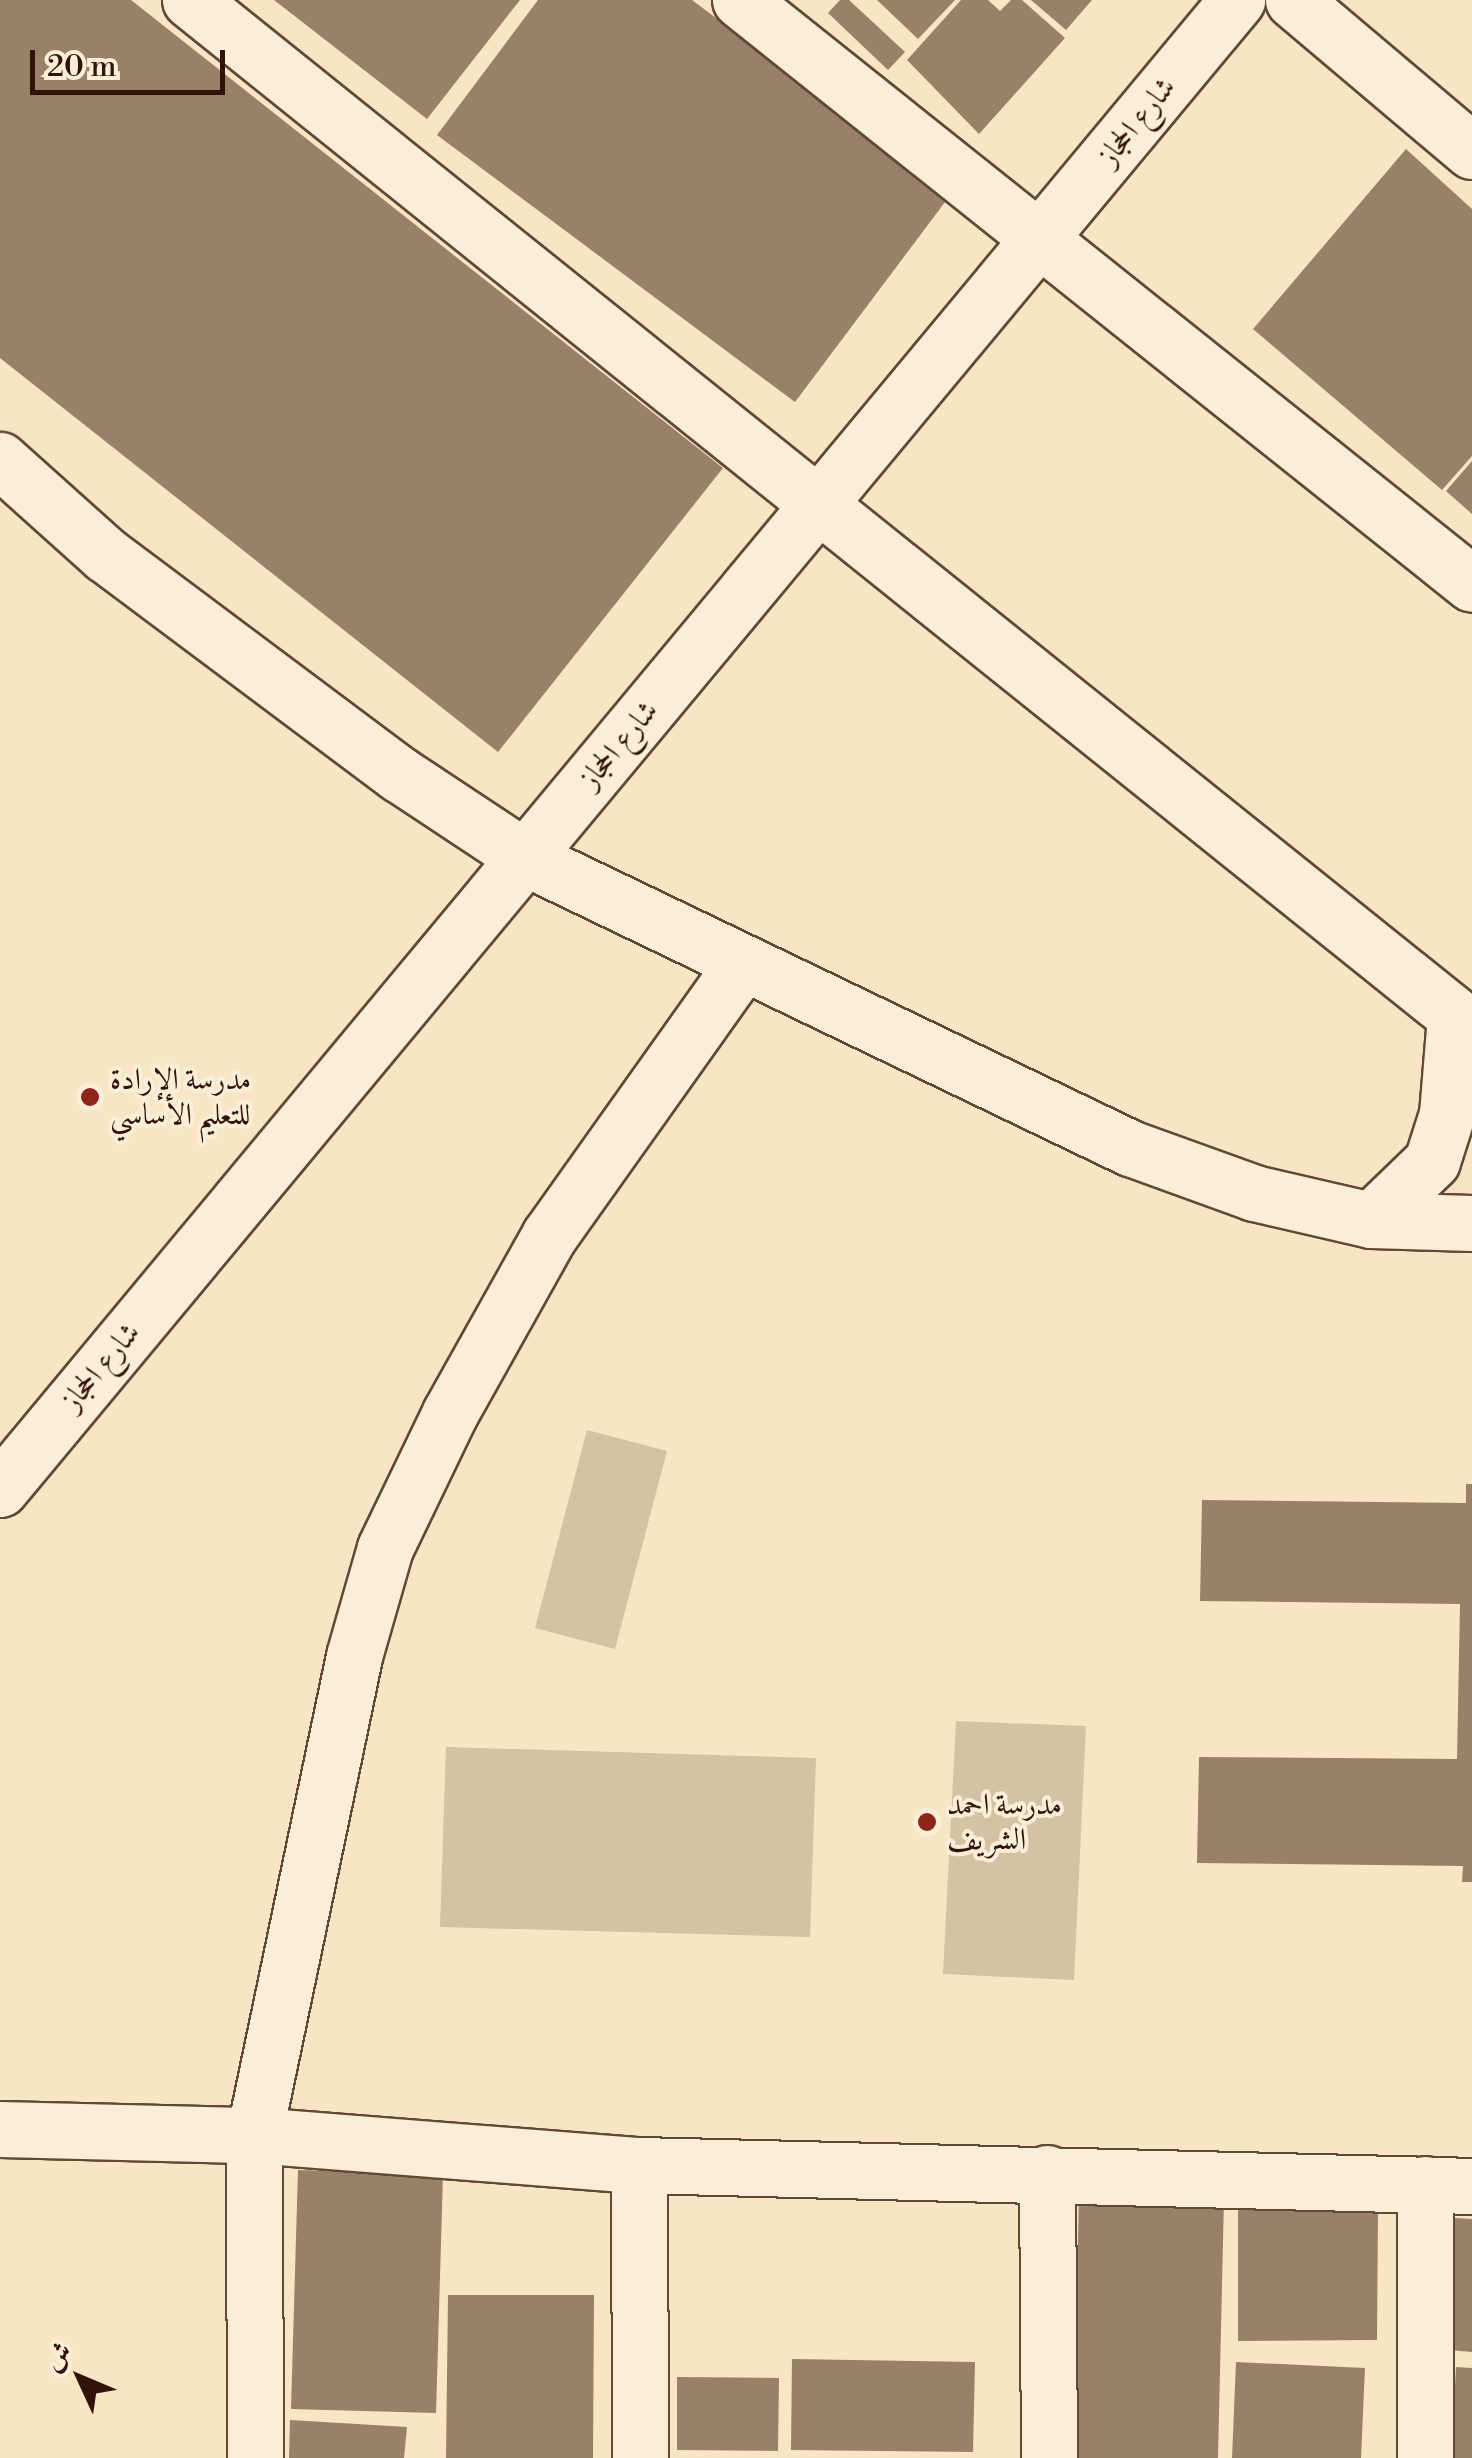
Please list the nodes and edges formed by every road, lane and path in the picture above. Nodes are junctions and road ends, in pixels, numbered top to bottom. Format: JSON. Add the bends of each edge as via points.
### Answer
{"nodes":[{"id":1,"x":190,"y":0,"type":"edge"},
{"id":2,"x":740,"y":0,"type":"edge"},
{"id":3,"x":1237,"y":0,"type":"edge"},
{"id":4,"x":1293,"y":0,"type":"edge"},
{"id":5,"x":1472,"y":151,"type":"edge"},
{"id":6,"x":1044,"y":236,"type":"junction"},
{"id":7,"x":0,"y":460,"type":"edge"},
{"id":8,"x":820,"y":503,"type":"junction"},
{"id":9,"x":1472,"y":584,"type":"edge"},
{"id":10,"x":526,"y":858,"type":"junction"},
{"id":11,"x":741,"y":966,"type":"junction"},
{"id":12,"x":1464,"y":1022,"type":"edge"},
{"id":13,"x":1371,"y":1220,"type":"junction"},
{"id":14,"x":1472,"y":1223,"type":"edge"},
{"id":15,"x":0,"y":1489,"type":"edge"},
{"id":16,"x":0,"y":2129,"type":"edge"},
{"id":17,"x":254,"y":2135,"type":"junction"},
{"id":18,"x":639,"y":2165,"type":"junction"},
{"id":19,"x":1047,"y":2172,"type":"junction"},
{"id":20,"x":1449,"y":2185,"type":"edge"},
{"id":21,"x":255,"y":2458,"type":"edge"},
{"id":22,"x":640,"y":2458,"type":"edge"},
{"id":23,"x":1049,"y":2458,"type":"edge"},
{"id":24,"x":1425,"y":2458,"type":"edge"}],
"edges":[{"from":1,"to":8,"type":"street"},
{"from":2,"to":6,"type":"street"},
{"from":3,"to":6,"type":"street","name":"شارع الحجاز"},
{"from":4,"to":5,"type":"street"},
{"from":6,"to":8,"type":"street","name":"شارع الحجاز"},
{"from":6,"to":9,"type":"street"},
{"from":7,"to":10,"type":"street","via":[[106,555],[399,774]]},
{"from":8,"to":10,"type":"street","name":"شارع الحجاز"},
{"from":8,"to":12,"type":"street"},
{"from":10,"to":11,"type":"street"},
{"from":10,"to":15,"type":"street","name":"شارع الحجاز"},
{"from":11,"to":13,"type":"street","via":[[1130,1148],[1254,1193]]},
{"from":11,"to":17,"type":"street","via":[[549,1236],[450,1412],[385,1548],[354,1656]]},
{"from":12,"to":13,"type":"street","via":[[1448,1114],[1432,1160]]},
{"from":13,"to":14,"type":"street"},
{"from":16,"to":17,"type":"street"},
{"from":17,"to":18,"type":"street"},
{"from":17,"to":21,"type":"street"},
{"from":18,"to":19,"type":"street"},
{"from":18,"to":22,"type":"street"},
{"from":19,"to":20,"type":"street"},
{"from":19,"to":23,"type":"street"},
{"from":20,"to":24,"type":"street"}]}
